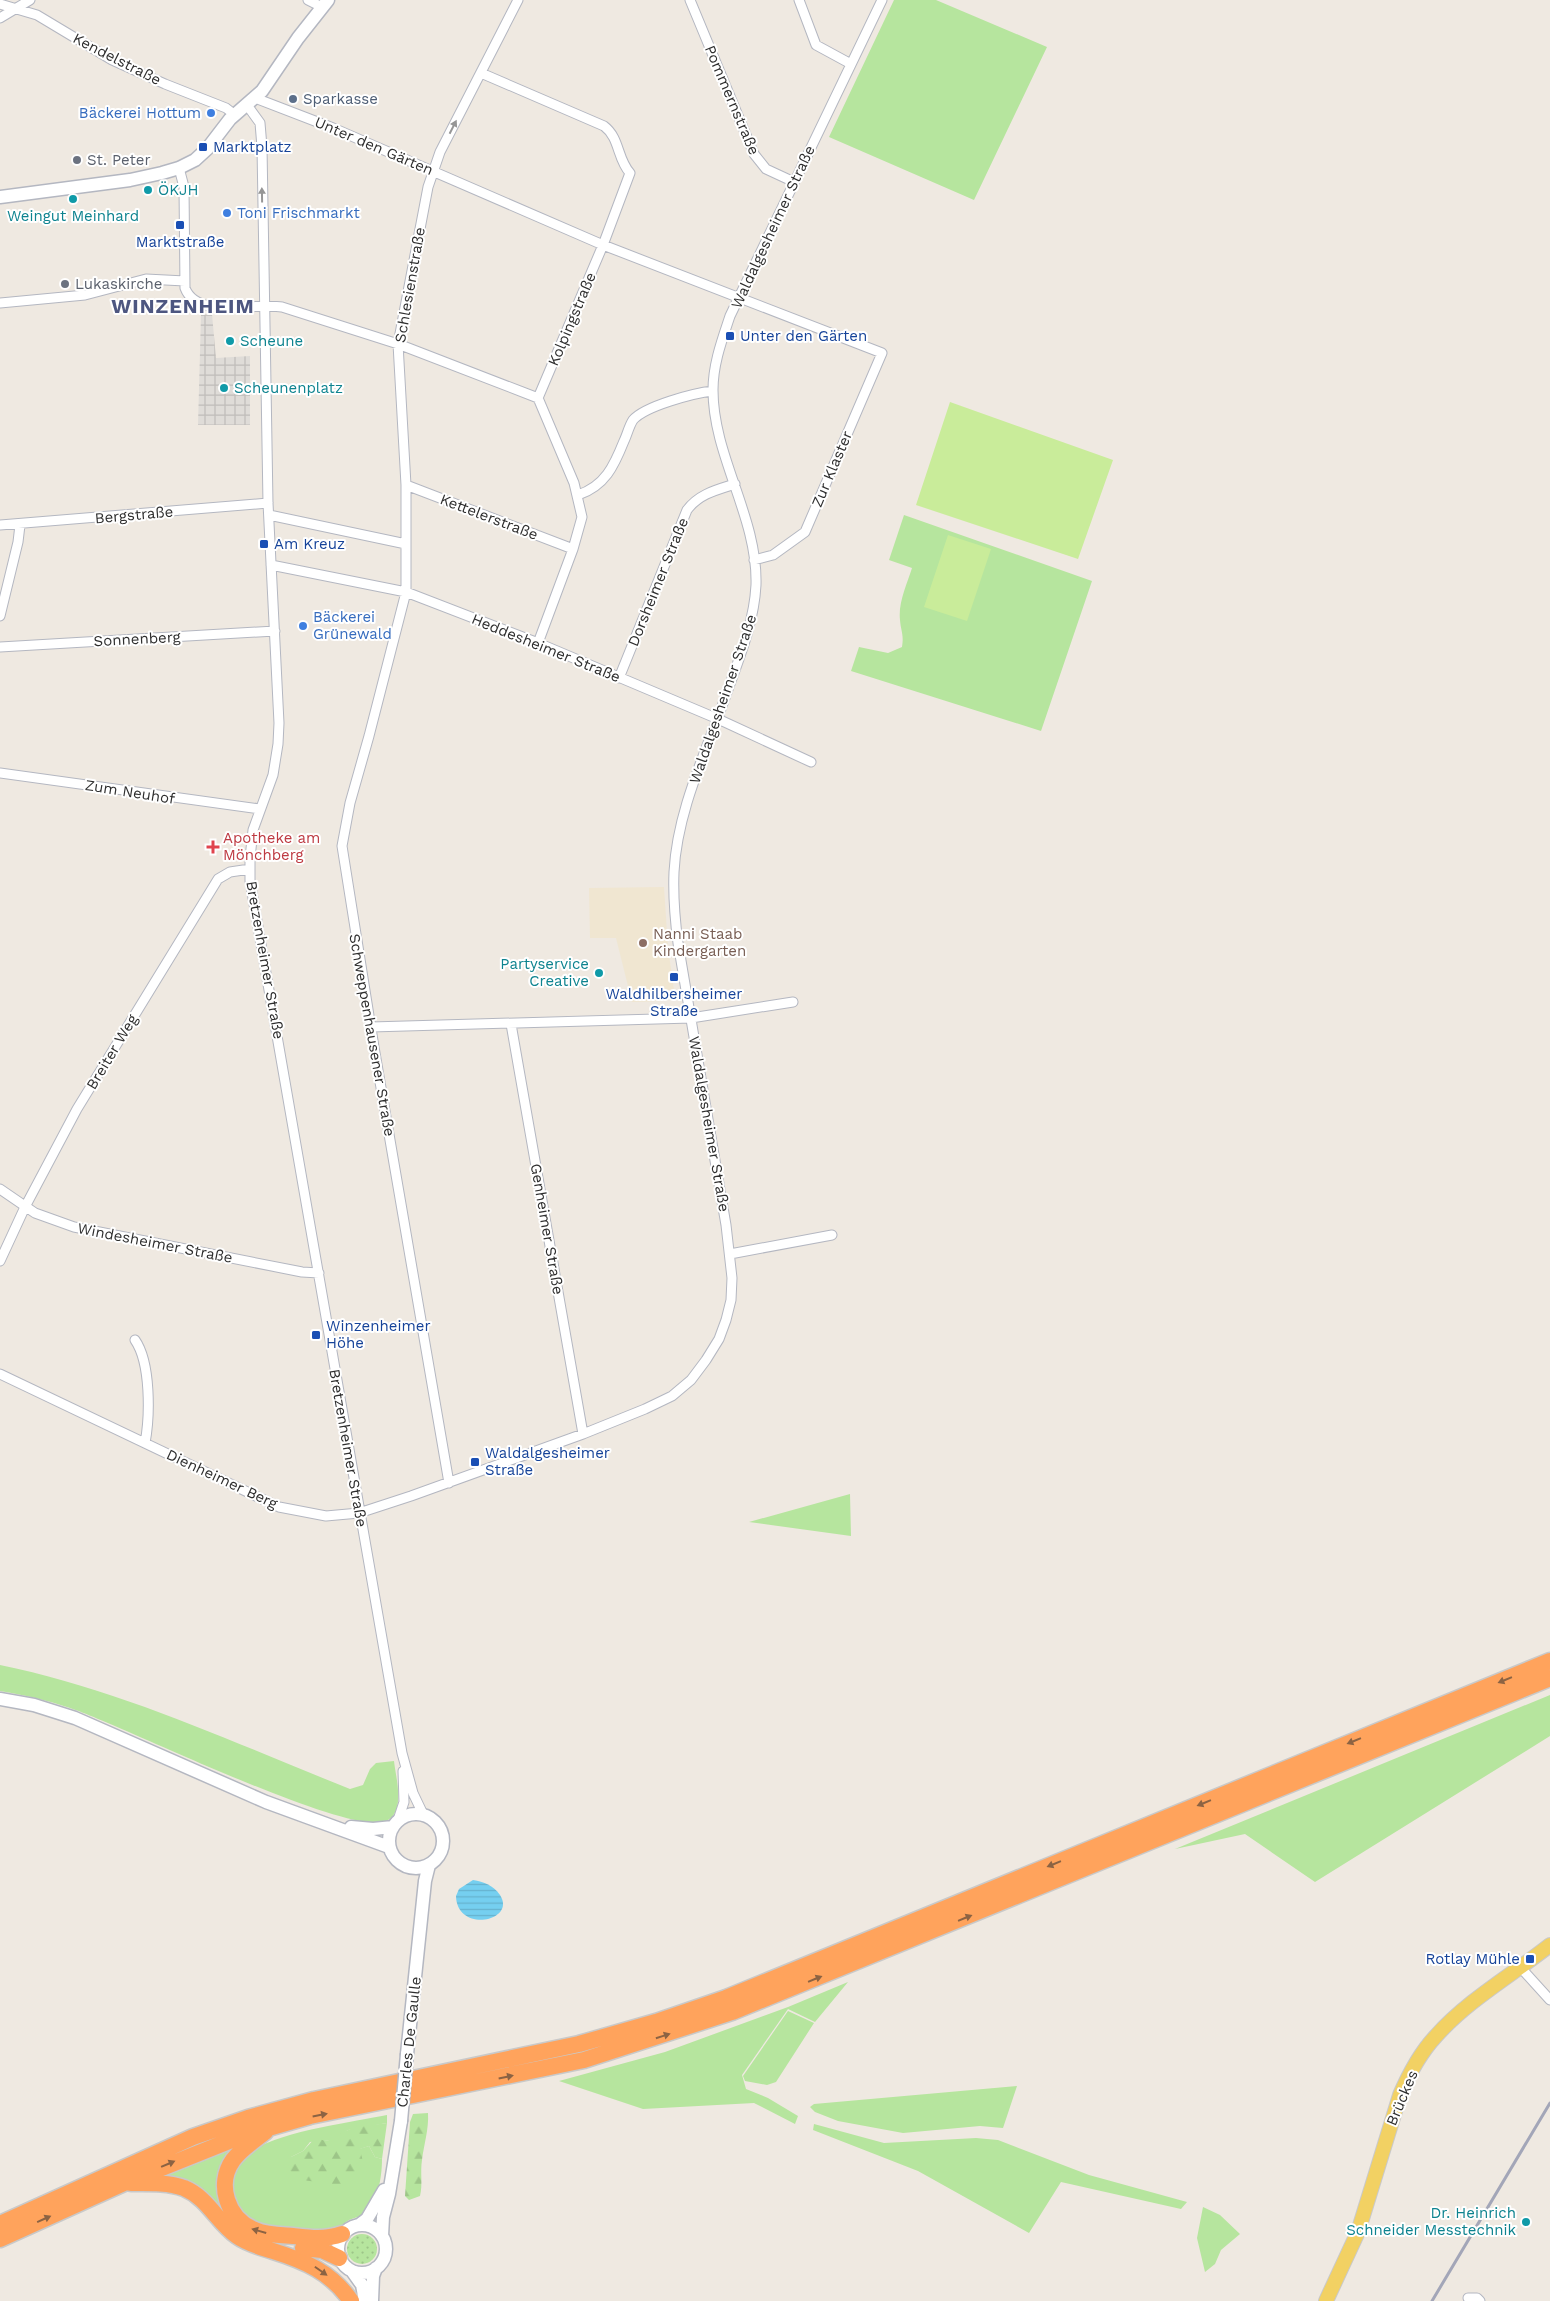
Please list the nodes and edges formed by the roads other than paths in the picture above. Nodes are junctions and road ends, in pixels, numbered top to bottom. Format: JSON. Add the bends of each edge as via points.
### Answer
{"nodes":[{"id":1,"x":30,"y":0,"type":"edge"},
{"id":2,"x":308,"y":0,"type":"edge"},
{"id":3,"x":518,"y":0,"type":"edge"},
{"id":4,"x":690,"y":0,"type":"edge"},
{"id":5,"x":799,"y":0,"type":"edge"},
{"id":6,"x":882,"y":0,"type":"edge"},
{"id":7,"x":0,"y":4,"type":"edge"},
{"id":8,"x":325,"y":4,"type":"edge"},
{"id":9,"x":16,"y":8,"type":"junction"},
{"id":10,"x":0,"y":18,"type":"edge"},
{"id":11,"x":851,"y":64,"type":"junction"},
{"id":12,"x":481,"y":73,"type":"junction"},
{"id":13,"x":251,"y":102,"type":"junction"},
{"id":14,"x":235,"y":115,"type":"junction"},
{"id":15,"x":179,"y":168,"type":"junction"},
{"id":16,"x":432,"y":171,"type":"junction"},
{"id":17,"x":794,"y":182,"type":"junction"},
{"id":18,"x":0,"y":197,"type":"edge"},
{"id":19,"x":603,"y":245,"type":"junction"},
{"id":20,"x":185,"y":281,"type":"junction"},
{"id":21,"x":739,"y":297,"type":"junction"},
{"id":22,"x":0,"y":303,"type":"edge"},
{"id":23,"x":264,"y":305,"type":"junction"},
{"id":24,"x":398,"y":344,"type":"junction"},
{"id":25,"x":882,"y":353,"type":"joint"},
{"id":26,"x":713,"y":391,"type":"junction"},
{"id":27,"x":538,"y":398,"type":"junction"},
{"id":28,"x":735,"y":484,"type":"junction"},
{"id":29,"x":406,"y":485,"type":"junction"},
{"id":30,"x":578,"y":495,"type":"junction"},
{"id":31,"x":268,"y":503,"type":"junction"},
{"id":32,"x":269,"y":515,"type":"junction"},
{"id":33,"x":0,"y":525,"type":"edge"},
{"id":34,"x":20,"y":525,"type":"junction"},
{"id":35,"x":406,"y":544,"type":"junction"},
{"id":36,"x":573,"y":549,"type":"junction"},
{"id":37,"x":754,"y":560,"type":"junction"},
{"id":38,"x":271,"y":565,"type":"junction"},
{"id":39,"x":406,"y":592,"type":"junction"},
{"id":40,"x":0,"y":616,"type":"edge"},
{"id":41,"x":275,"y":631,"type":"junction"},
{"id":42,"x":538,"y":642,"type":"junction"},
{"id":43,"x":0,"y":647,"type":"edge"},
{"id":44,"x":619,"y":678,"type":"junction"},
{"id":45,"x":718,"y":719,"type":"junction"},
{"id":46,"x":811,"y":762,"type":"dead end"},
{"id":47,"x":0,"y":773,"type":"edge"},
{"id":48,"x":260,"y":809,"type":"junction"},
{"id":49,"x":250,"y":869,"type":"junction"},
{"id":50,"x":793,"y":1002,"type":"dead end"},
{"id":51,"x":691,"y":1018,"type":"junction"},
{"id":52,"x":511,"y":1024,"type":"junction"},
{"id":53,"x":371,"y":1027,"type":"junction"},
{"id":54,"x":0,"y":1189,"type":"edge"},
{"id":55,"x":25,"y":1207,"type":"junction"},
{"id":56,"x":832,"y":1234,"type":"dead end"},
{"id":57,"x":730,"y":1254,"type":"junction"},
{"id":58,"x":0,"y":1261,"type":"edge"},
{"id":59,"x":319,"y":1273,"type":"junction"},
{"id":60,"x":135,"y":1340,"type":"dead end"},
{"id":61,"x":0,"y":1374,"type":"edge"},
{"id":62,"x":583,"y":1434,"type":"junction"},
{"id":63,"x":146,"y":1443,"type":"junction"},
{"id":64,"x":449,"y":1483,"type":"junction"},
{"id":65,"x":359,"y":1513,"type":"junction"},
{"id":66,"x":1550,"y":1662,"type":"edge"},
{"id":67,"x":1550,"y":1678,"type":"edge"},
{"id":68,"x":0,"y":1699,"type":"edge"},
{"id":69,"x":402,"y":1753,"type":"junction"},
{"id":70,"x":423,"y":1814,"type":"junction"},
{"id":71,"x":319,"y":1821,"type":"junction"},
{"id":72,"x":395,"y":1824,"type":"junction"},
{"id":73,"x":389,"y":1847,"type":"junction"},
{"id":74,"x":429,"y":1865,"type":"junction"},
{"id":75,"x":409,"y":1867,"type":"junction"},
{"id":76,"x":421,"y":1916,"type":"junction"},
{"id":77,"x":1550,"y":1946,"type":"edge"},
{"id":78,"x":1521,"y":1968,"type":"junction"},
{"id":79,"x":1550,"y":2000,"type":"edge"},
{"id":80,"x":272,"y":2126,"type":"junction"},
{"id":81,"x":394,"y":2167,"type":"junction"},
{"id":82,"x":124,"y":2183,"type":"junction"},
{"id":83,"x":0,"y":2224,"type":"edge"},
{"id":84,"x":358,"y":2225,"type":"junction"},
{"id":85,"x":342,"y":2234,"type":"junction"},
{"id":86,"x":382,"y":2236,"type":"junction"},
{"id":87,"x":0,"y":2239,"type":"edge"},
{"id":88,"x":260,"y":2247,"type":"junction"},
{"id":89,"x":339,"y":2258,"type":"junction"},
{"id":90,"x":376,"y":2268,"type":"junction"},
{"id":91,"x":352,"y":2271,"type":"junction"},
{"id":92,"x":1468,"y":2298,"type":"dead end"},
{"id":93,"x":351,"y":2301,"type":"edge"},
{"id":94,"x":365,"y":2301,"type":"edge"},
{"id":95,"x":372,"y":2301,"type":"edge"},
{"id":96,"x":1326,"y":2301,"type":"edge"},
{"id":97,"x":1480,"y":2301,"type":"edge"}],
"edges":[{"from":1,"to":9,"type":"street"},
{"from":2,"to":8,"type":"street"},
{"from":3,"to":12,"type":"street","name":"Schlesienstraße"},
{"from":4,"to":17,"type":"street","name":"Pommernstraße","via":[[754,154],[766,169]]},
{"from":5,"to":11,"type":"street","via":[[816,45]]},
{"from":6,"to":11,"type":"street","name":"Waldalgesheimer Straße"},
{"from":7,"to":9,"type":"street","name":"Kendelstraße"},
{"from":8,"to":13,"type":"street"},
{"from":9,"to":10,"type":"street"},
{"from":9,"to":14,"type":"street","name":"Kendelstraße","via":[[37,15],[112,60],[226,108]]},
{"from":11,"to":17,"type":"street","name":"Waldalgesheimer Straße"},
{"from":16,"to":12,"type":"street","name":"Schlesienstraße","one_way":true},
{"from":12,"to":19,"type":"street","name":"Kolpingstraße","via":[[611,130],[624,166],[630,173]]},
{"from":13,"to":14,"type":"street"},
{"from":13,"to":16,"type":"street","name":"Unter den Gärten","via":[[333,128]]},
{"from":23,"to":13,"type":"street","name":"Bretzenheimer Straße","one_way":true,"via":[[261,128]]},
{"from":14,"to":15,"type":"street","via":[[208,149]]},
{"from":15,"to":18,"type":"street","via":[[130,180]]},
{"from":15,"to":20,"type":"street","via":[[184,187]]},
{"from":16,"to":19,"type":"street","name":"Unter den Gärten"},
{"from":16,"to":24,"type":"street","name":"Schlesienstraße"},
{"from":17,"to":21,"type":"street","name":"Waldalgesheimer Straße"},
{"from":19,"to":21,"type":"street","name":"Unter den Gärten"},
{"from":19,"to":27,"type":"street","name":"Kolpingstraße"},
{"from":20,"to":22,"type":"street","via":[[146,279],[85,296]]},
{"from":20,"to":23,"type":"street","via":[[190,296],[204,306]]},
{"from":21,"to":25,"type":"street","name":"Unter den Gärten"},
{"from":21,"to":26,"type":"street","name":"Waldalgesheimer Straße","via":[[717,356]]},
{"from":23,"to":24,"type":"street"},
{"from":23,"to":31,"type":"street","name":"Bretzenheimer Straße"},
{"from":24,"to":27,"type":"street"},
{"from":24,"to":29,"type":"street","name":"Schlesienstraße"},
{"from":25,"to":37,"type":"street","name":"Zur Klaster","via":[[805,532],[773,556]]},
{"from":26,"to":28,"type":"street","name":"Waldalgesheimer Straße","via":[[718,430]]},
{"from":26,"to":30,"type":"street","via":[[692,395],[635,418],[606,477],[597,487]]},
{"from":27,"to":30,"type":"street"},
{"from":28,"to":37,"type":"street","name":"Waldalgesheimer Straße"},
{"from":28,"to":44,"type":"street","name":"Dorsheimer Straße","via":[[704,494],[687,510]]},
{"from":29,"to":35,"type":"street","name":"Schlesienstraße"},
{"from":29,"to":36,"type":"street","name":"Kettelerstraße"},
{"from":30,"to":36,"type":"street","via":[[581,523]]},
{"from":31,"to":32,"type":"street","name":"Bretzenheimer Straße"},
{"from":31,"to":34,"type":"street","name":"Bergstraße"},
{"from":32,"to":35,"type":"street"},
{"from":32,"to":38,"type":"street","name":"Bretzenheimer Straße"},
{"from":33,"to":34,"type":"street","name":"Bergstraße"},
{"from":34,"to":40,"type":"street"},
{"from":35,"to":39,"type":"street","name":"Schlesienstraße"},
{"from":36,"to":42,"type":"street"},
{"from":37,"to":45,"type":"street","name":"Waldalgesheimer Straße","via":[[756,584],[751,622]]},
{"from":38,"to":39,"type":"street","name":"Heddesheimer Straße"},
{"from":38,"to":41,"type":"street","name":"Bretzenheimer Straße"},
{"from":39,"to":42,"type":"street","name":"Heddesheimer Straße"},
{"from":39,"to":53,"type":"street","name":"Schweppenhausener Straße","via":[[343,838],[344,862]]},
{"from":41,"to":43,"type":"street","name":"Sonnenberg"},
{"from":41,"to":48,"type":"street","name":"Bretzenheimer Straße","via":[[279,736],[272,775]]},
{"from":42,"to":44,"type":"street","name":"Heddesheimer Straße"},
{"from":44,"to":45,"type":"street","name":"Heddesheimer Straße"},
{"from":45,"to":46,"type":"street","name":"Heddesheimer Straße"},
{"from":45,"to":51,"type":"street","name":"Waldalgesheimer Straße","via":[[685,811],[674,872],[677,935]]},
{"from":47,"to":48,"type":"street","name":"Zum Neuhof"},
{"from":48,"to":49,"type":"street","name":"Bretzenheimer Straße","via":[[253,830]]},
{"from":49,"to":55,"type":"street","name":"Breiter Weg","via":[[230,872],[218,879],[77,1109]]},
{"from":49,"to":59,"type":"street","name":"Bretzenheimer Straße"},
{"from":50,"to":51,"type":"street"},
{"from":51,"to":52,"type":"street"},
{"from":51,"to":57,"type":"street","name":"Waldalgesheimer Straße"},
{"from":52,"to":53,"type":"street"},
{"from":52,"to":62,"type":"street","name":"Genheimer Straße"},
{"from":53,"to":64,"type":"street","name":"Schweppenhausener Straße"},
{"from":54,"to":55,"type":"street","name":"Windesheimer Straße"},
{"from":55,"to":58,"type":"street","name":"Breiter Weg"},
{"from":55,"to":59,"type":"street","name":"Windesheimer Straße","via":[[49,1219],[98,1234]]},
{"from":56,"to":57,"type":"street"},
{"from":57,"to":62,"type":"street","name":"Waldalgesheimer Straße","via":[[731,1300],[726,1320],[715,1346],[691,1380],[672,1396],[646,1409]]},
{"from":59,"to":65,"type":"street","name":"Bretzenheimer Straße"},
{"from":60,"to":63,"type":"street","via":[[145,1362]]},
{"from":61,"to":63,"type":"street","name":"Dienheimer Berg"},
{"from":62,"to":64,"type":"street","name":"Waldalgesheimer Straße"},
{"from":63,"to":65,"type":"street","name":"Dienheimer Berg","via":[[279,1507],[326,1516]]},
{"from":64,"to":65,"type":"street","name":"Waldalgesheimer Straße"},
{"from":65,"to":69,"type":"street","name":"Bretzenheimer Straße"},
{"from":66,"to":83,"type":"highway","one_way":true,"via":[[726,1998],[578,2044],[314,2100],[248,2118],[193,2137]]},
{"from":80,"to":67,"type":"highway","one_way":true,"via":[[584,2060],[732,2012]]},
{"from":68,"to":71,"type":"street","via":[[75,1718],[266,1802]]},
{"from":69,"to":70,"type":"street","name":"Bretzenheimer Straße"},
{"from":69,"to":72,"type":"street","name":"Bretzenheimer Straße","via":[[404,1802]]},
{"from":70,"to":72,"type":"street","via":[[410,1814]]},
{"from":70,"to":74,"type":"street","via":[[434,1820],[443,1835],[441,1853]]},
{"from":71,"to":72,"type":"street","via":[[362,1828]]},
{"from":71,"to":73,"type":"street"},
{"from":72,"to":73,"type":"street","via":[[389,1836]]},
{"from":73,"to":75,"type":"street","via":[[397,1860]]},
{"from":74,"to":75,"type":"street"},
{"from":74,"to":76,"type":"street","name":"Charles De Gaulle"},
{"from":75,"to":76,"type":"street","name":"Charles De Gaulle","via":[[417,1886]]},
{"from":76,"to":81,"type":"street","name":"Charles De Gaulle","bridge":true},
{"from":77,"to":78,"type":"main road","name":"Brückes"},
{"from":78,"to":79,"type":"street"},
{"from":78,"to":96,"type":"main road","name":"Brückes","via":[[1435,2036],[1408,2077],[1391,2121],[1358,2232]]},
{"from":82,"to":80,"type":"highway","one_way":true},
{"from":85,"to":80,"type":"highway","one_way":true,"via":[[323,2239],[264,2233],[242,2222],[231,2210],[225,2188],[230,2166],[239,2153]]},
{"from":81,"to":84,"type":"street","name":"Charles De Gaulle","via":[[376,2207]]},
{"from":81,"to":86,"type":"street","name":"Charles De Gaulle"},
{"from":87,"to":82,"type":"highway","one_way":true},
{"from":82,"to":88,"type":"highway","via":[[166,2184],[191,2192],[205,2202],[234,2234]]},
{"from":84,"to":85,"type":"street"},
{"from":84,"to":86,"type":"street","via":[[372,2227]]},
{"from":85,"to":89,"type":"street"},
{"from":86,"to":90,"type":"street","via":[[385,2255]]},
{"from":88,"to":89,"type":"highway","via":[[322,2250]]},
{"from":88,"to":93,"type":"highway","one_way":true,"via":[[312,2265],[334,2280]]},
{"from":89,"to":91,"type":"street"},
{"from":90,"to":91,"type":"street","via":[[362,2273]]},
{"from":90,"to":95,"type":"street"},
{"from":91,"to":94,"type":"street","via":[[362,2285]]},
{"from":92,"to":97,"type":"street"}]}
